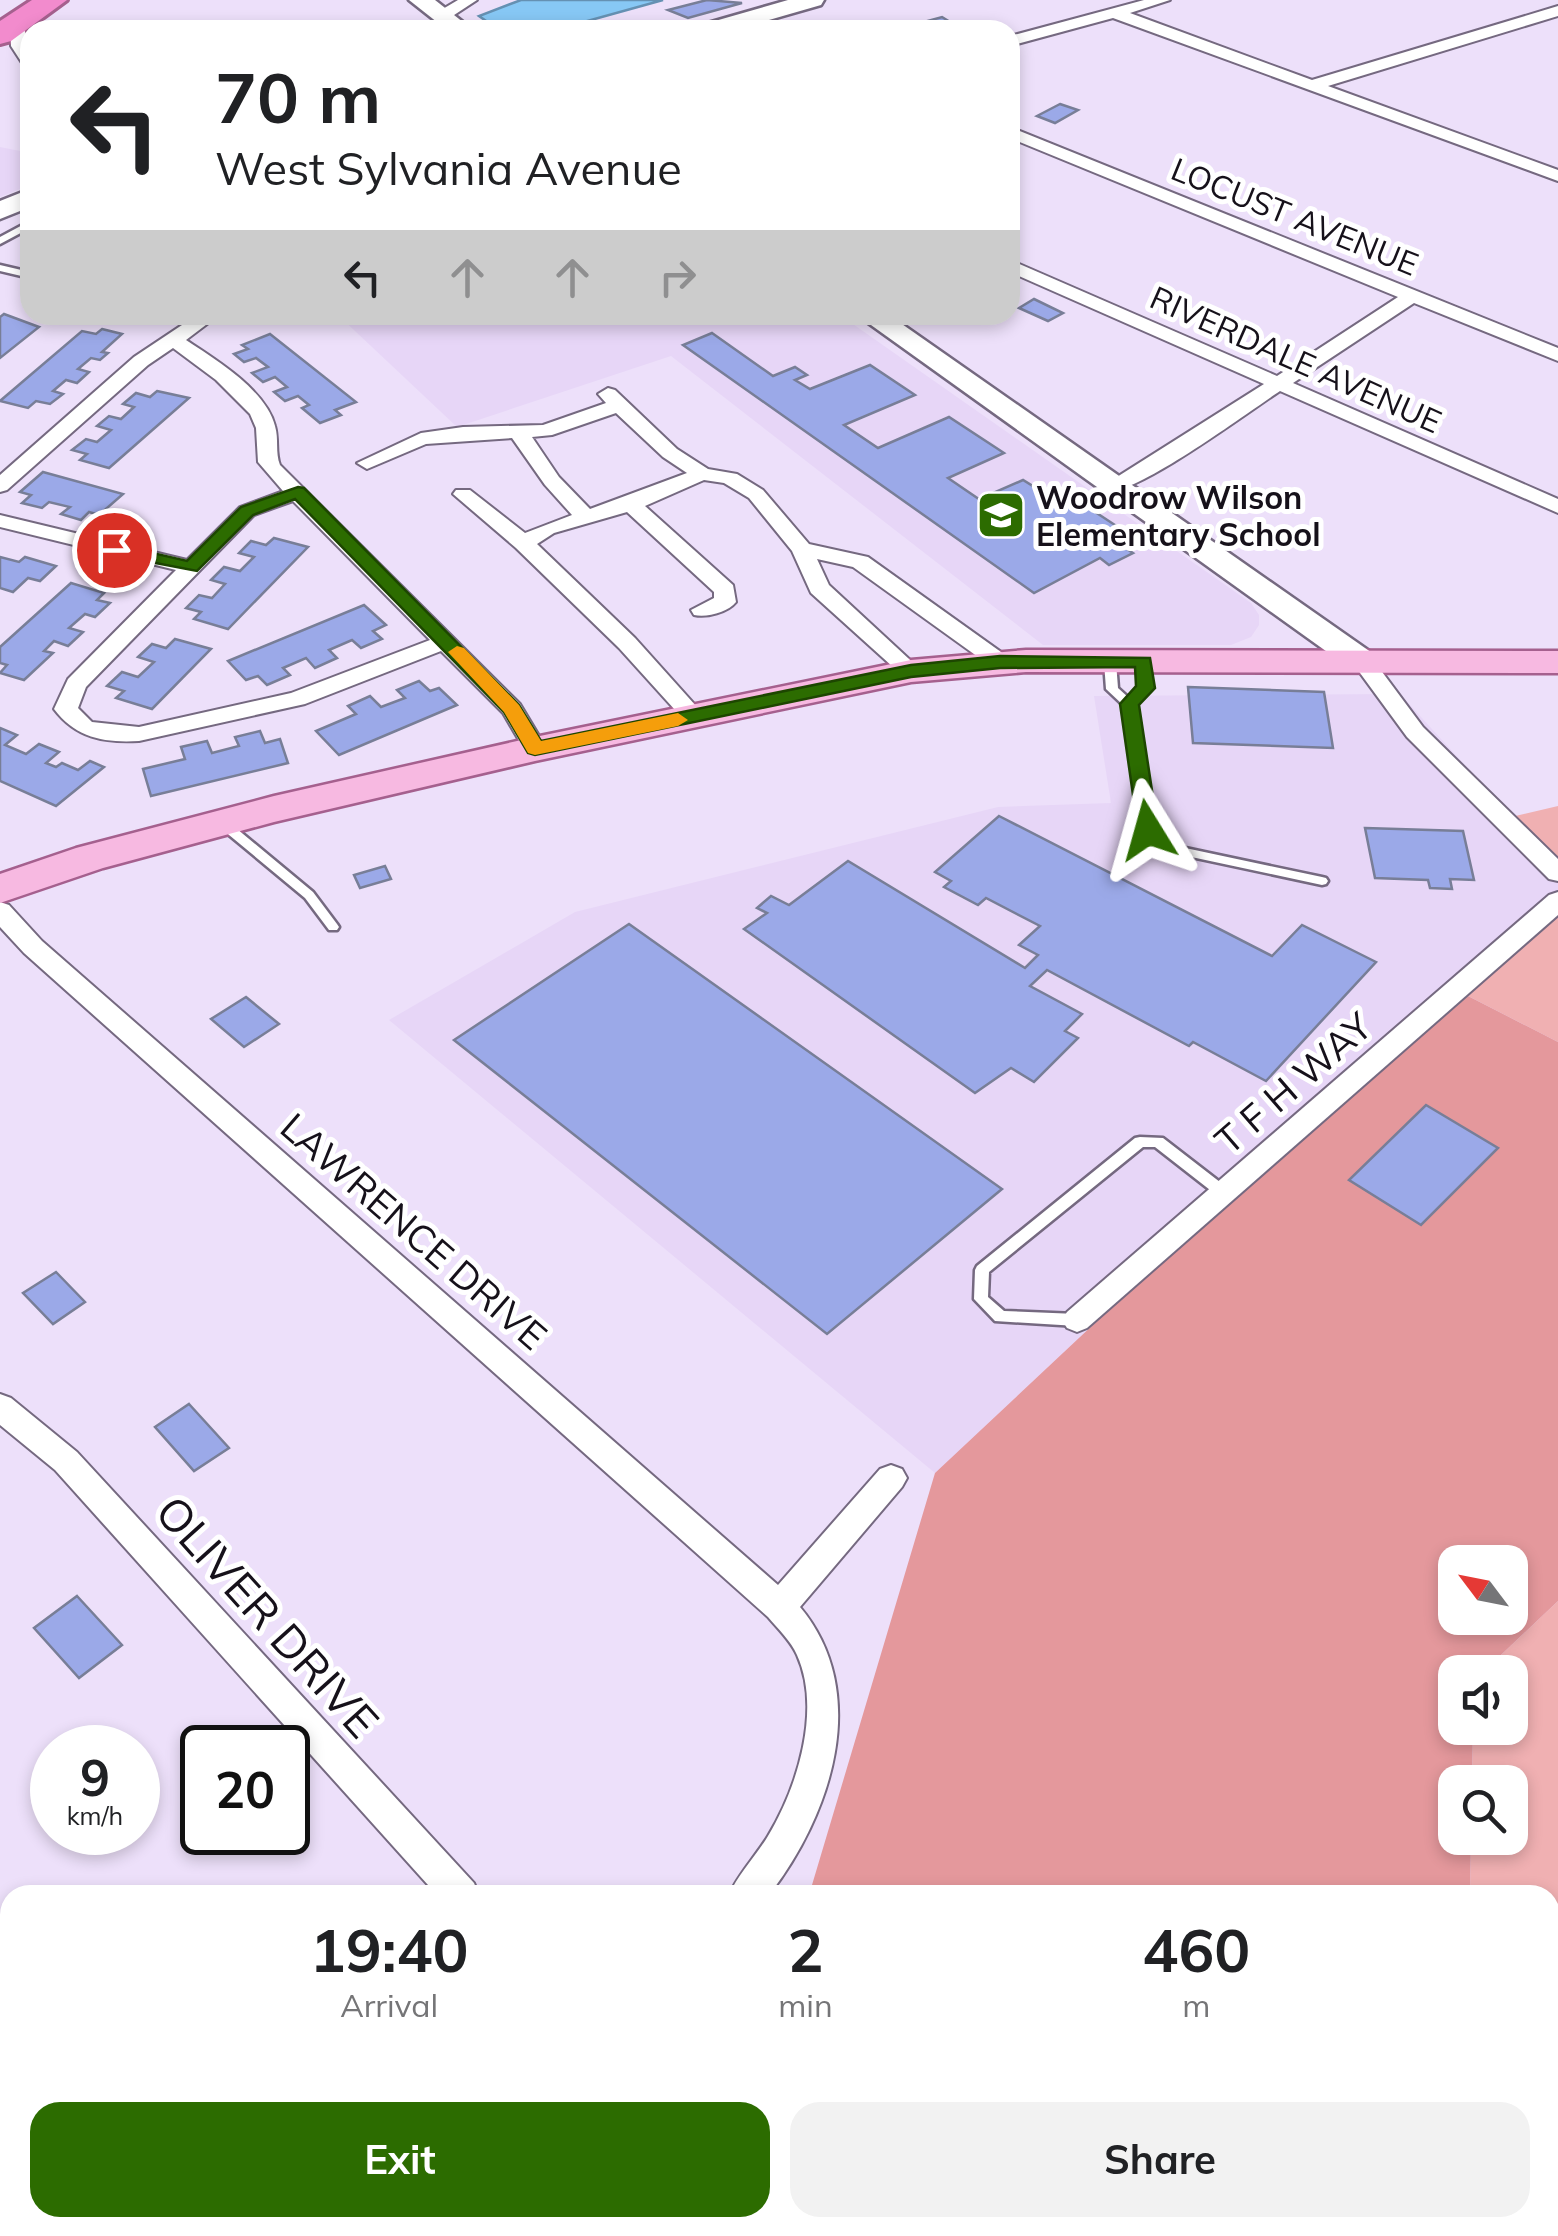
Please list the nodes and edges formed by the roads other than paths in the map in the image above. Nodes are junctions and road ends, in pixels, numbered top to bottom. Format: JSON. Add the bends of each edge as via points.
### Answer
{"nodes":[{"id":1,"x":52,"y":0,"type":"edge"},
{"id":2,"x":420,"y":0,"type":"edge"},
{"id":3,"x":469,"y":0,"type":"edge"},
{"id":4,"x":813,"y":0,"type":"edge"},
{"id":5,"x":1162,"y":0,"type":"edge"},
{"id":6,"x":1558,"y":10,"type":"edge"},
{"id":7,"x":1112,"y":12,"type":"junction"},
{"id":8,"x":442,"y":16,"type":"junction"},
{"id":9,"x":23,"y":20,"type":"edge"},
{"id":10,"x":448,"y":20,"type":"edge"},
{"id":11,"x":744,"y":20,"type":"edge"},
{"id":12,"x":1020,"y":39,"type":"edge"},
{"id":13,"x":1310,"y":86,"type":"junction"},
{"id":14,"x":1020,"y":136,"type":"edge"},
{"id":15,"x":1038,"y":143,"type":"junction"},
{"id":16,"x":1020,"y":149,"type":"edge"},
{"id":17,"x":1558,"y":176,"type":"edge"},
{"id":18,"x":1020,"y":269,"type":"edge"},
{"id":19,"x":1412,"y":296,"type":"junction"},
{"id":20,"x":193,"y":325,"type":"edge"},
{"id":21,"x":885,"y":325,"type":"edge"},
{"id":22,"x":170,"y":338,"type":"junction"},
{"id":23,"x":1558,"y":355,"type":"edge"},
{"id":24,"x":1278,"y":383,"type":"junction"},
{"id":25,"x":519,"y":434,"type":"junction"},
{"id":26,"x":367,"y":463,"type":"dead end"},
{"id":27,"x":702,"y":474,"type":"junction"},
{"id":28,"x":0,"y":486,"type":"edge"},
{"id":29,"x":1116,"y":486,"type":"junction"},
{"id":30,"x":298,"y":492,"type":"junction"},
{"id":31,"x":463,"y":494,"type":"dead end"},
{"id":32,"x":631,"y":504,"type":"junction"},
{"id":33,"x":1558,"y":508,"type":"edge"},
{"id":34,"x":586,"y":518,"type":"junction"},
{"id":35,"x":0,"y":521,"type":"edge"},
{"id":36,"x":524,"y":543,"type":"junction"},
{"id":37,"x":802,"y":549,"type":"junction"},
{"id":38,"x":191,"y":567,"type":"junction"},
{"id":39,"x":702,"y":610,"type":"dead end"},
{"id":40,"x":447,"y":641,"type":"junction"},
{"id":41,"x":1000,"y":662,"type":"junction"},
{"id":42,"x":1127,"y":662,"type":"junction"},
{"id":43,"x":1363,"y":662,"type":"junction"},
{"id":44,"x":1558,"y":662,"type":"edge"},
{"id":45,"x":911,"y":671,"type":"junction"},
{"id":46,"x":1129,"y":704,"type":"junction"},
{"id":47,"x":693,"y":716,"type":"junction"},
{"id":48,"x":535,"y":749,"type":"junction"},
{"id":49,"x":221,"y":822,"type":"junction"},
{"id":50,"x":1558,"y":873,"type":"edge"},
{"id":51,"x":1322,"y":881,"type":"dead end"},
{"id":52,"x":0,"y":889,"type":"edge"},
{"id":53,"x":1558,"y":901,"type":"edge"},
{"id":54,"x":0,"y":911,"type":"edge"},
{"id":55,"x":333,"y":927,"type":"dead end"},
{"id":56,"x":1224,"y":1193,"type":"junction"},
{"id":57,"x":1077,"y":1320,"type":"joint"},
{"id":58,"x":0,"y":1408,"type":"edge"},
{"id":59,"x":891,"y":1478,"type":"dead end"},
{"id":60,"x":780,"y":1607,"type":"junction"},
{"id":61,"x":452,"y":1885,"type":"edge"},
{"id":62,"x":756,"y":1885,"type":"edge"}],
"edges":[{"from":1,"to":9,"type":"highway"},
{"from":2,"to":8,"type":"street"},
{"from":3,"to":8,"type":"street"},
{"from":4,"to":11,"type":"street"},
{"from":5,"to":7,"type":"street"},
{"from":6,"to":13,"type":"street"},
{"from":7,"to":12,"type":"street"},
{"from":7,"to":13,"type":"street"},
{"from":8,"to":10,"type":"street"},
{"from":13,"to":17,"type":"street"},
{"from":14,"to":15,"type":"street","name":"LOCUST AVENUE"},
{"from":15,"to":16,"type":"street"},
{"from":15,"to":19,"type":"street","name":"LOCUST AVENUE"},
{"from":18,"to":24,"type":"street","name":"RIVERDALE AVENUE"},
{"from":19,"to":23,"type":"street","name":"LOCUST AVENUE"},
{"from":19,"to":24,"type":"street"},
{"from":20,"to":22,"type":"street"},
{"from":21,"to":29,"type":"street"},
{"from":22,"to":28,"type":"street"},
{"from":22,"to":30,"type":"street","via":[[194,350],[264,420],[267,462]]},
{"from":24,"to":29,"type":"street"},
{"from":24,"to":33,"type":"street","name":"RIVERDALE AVENUE"},
{"from":25,"to":26,"type":"street","via":[[421,439]]},
{"from":25,"to":27,"type":"street","via":[[545,432],[614,399]]},
{"from":25,"to":34,"type":"street"},
{"from":27,"to":32,"type":"street"},
{"from":27,"to":37,"type":"street","via":[[730,478],[756,494]]},
{"from":29,"to":43,"type":"street"},
{"from":30,"to":38,"type":"street","via":[[247,511]]},
{"from":30,"to":40,"type":"street"},
{"from":31,"to":36,"type":"street"},
{"from":32,"to":34,"type":"street"},
{"from":32,"to":39,"type":"street","via":[[725,590],[725,602]]},
{"from":34,"to":36,"type":"street"},
{"from":35,"to":38,"type":"street"},
{"from":36,"to":47,"type":"street"},
{"from":37,"to":41,"type":"street","via":[[860,562]]},
{"from":37,"to":45,"type":"street","via":[[819,588]]},
{"from":38,"to":40,"type":"street","via":[[76,684],[66,708],[84,728],[139,734],[297,699]]},
{"from":40,"to":48,"type":"street","via":[[512,709]]},
{"from":41,"to":42,"type":"main road"},
{"from":41,"to":45,"type":"main road"},
{"from":42,"to":43,"type":"main road"},
{"from":42,"to":46,"type":"lane","via":[[1112,689]]},
{"from":42,"to":46,"type":"lane","via":[[1146,688]]},
{"from":43,"to":44,"type":"main road"},
{"from":43,"to":50,"type":"street","via":[[1416,732]]},
{"from":45,"to":47,"type":"main road"},
{"from":46,"to":51,"type":"lane","via":[[1148,830],[1157,840],[1172,849]]},
{"from":47,"to":48,"type":"main road"},
{"from":48,"to":49,"type":"main road"},
{"from":49,"to":52,"type":"main road"},
{"from":49,"to":55,"type":"lane","via":[[309,895]]},
{"from":53,"to":56,"type":"street","name":"T F H WAY"},
{"from":54,"to":60,"type":"street","name":"LAWRENCE DRIVE"},
{"from":56,"to":57,"type":"street","name":"T F H WAY"},
{"from":56,"to":57,"type":"lane","via":[[1158,1142],[1140,1142],[982,1270],[981,1299],[1000,1316]]},
{"from":58,"to":61,"type":"street","name":"OLIVER DRIVE","via":[[66,1460]]},
{"from":59,"to":60,"type":"street"},
{"from":60,"to":62,"type":"street","name":"LAWRENCE DRIVE","via":[[815,1655],[820,1726],[808,1794]]}]}
